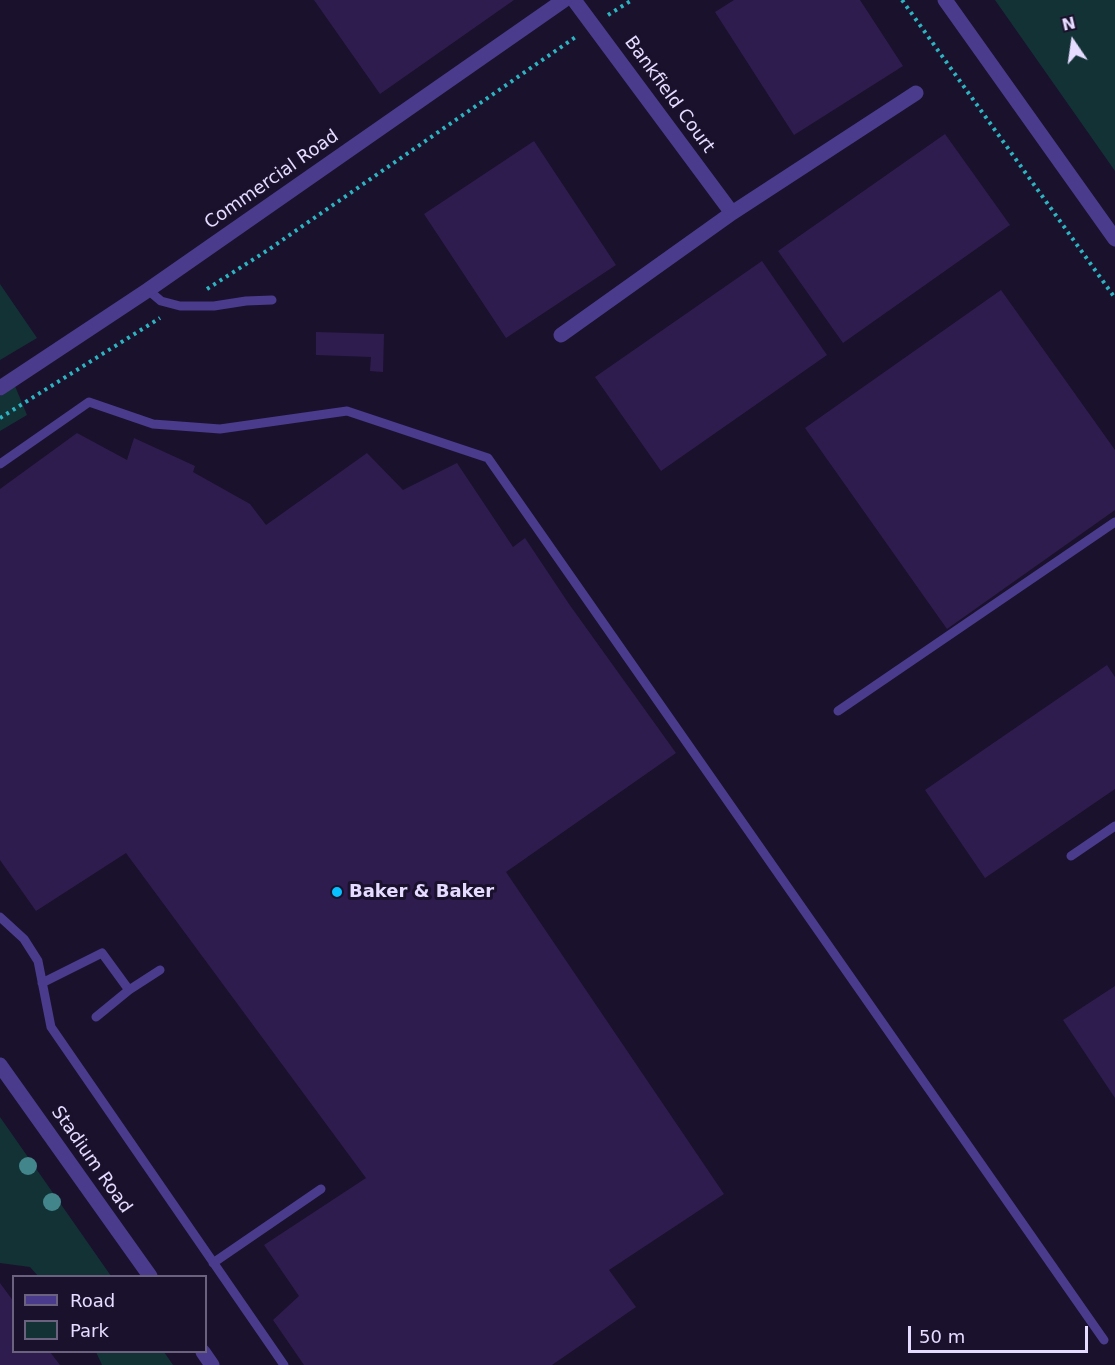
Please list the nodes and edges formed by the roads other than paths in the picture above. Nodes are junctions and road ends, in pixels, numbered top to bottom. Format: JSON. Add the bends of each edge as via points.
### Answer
{"nodes":[{"id":1,"x":564,"y":0,"type":"edge"},
{"id":2,"x":574,"y":0,"type":"edge"},
{"id":3,"x":945,"y":0,"type":"edge"},
{"id":4,"x":916,"y":93,"type":"dead end"},
{"id":5,"x":732,"y":213,"type":"junction"},
{"id":6,"x":1115,"y":239,"type":"edge"},
{"id":7,"x":148,"y":290,"type":"junction"},
{"id":8,"x":272,"y":300,"type":"dead end"},
{"id":9,"x":561,"y":335,"type":"dead end"},
{"id":10,"x":0,"y":388,"type":"edge"},
{"id":11,"x":0,"y":464,"type":"edge"},
{"id":12,"x":1115,"y":522,"type":"edge"},
{"id":13,"x":838,"y":711,"type":"dead end"},
{"id":14,"x":1115,"y":826,"type":"edge"},
{"id":15,"x":1071,"y":856,"type":"dead end"},
{"id":16,"x":0,"y":917,"type":"edge"},
{"id":17,"x":160,"y":970,"type":"dead end"},
{"id":18,"x":42,"y":983,"type":"junction"},
{"id":19,"x":129,"y":990,"type":"junction"},
{"id":20,"x":96,"y":1017,"type":"dead end"},
{"id":21,"x":0,"y":1065,"type":"edge"},
{"id":22,"x":321,"y":1189,"type":"dead end"},
{"id":23,"x":213,"y":1263,"type":"junction"},
{"id":24,"x":149,"y":1275,"type":"edge"},
{"id":25,"x":1104,"y":1340,"type":"dead end"},
{"id":26,"x":284,"y":1365,"type":"edge"}],
"edges":[{"from":1,"to":7,"type":"street","name":"Commercial Road"},
{"from":2,"to":5,"type":"street","name":"Bankfield Court"},
{"from":3,"to":6,"type":"street"},
{"from":4,"to":5,"type":"street"},
{"from":5,"to":9,"type":"street"},
{"from":7,"to":8,"type":"lane","via":[[161,301],[180,306]]},
{"from":7,"to":10,"type":"street","name":"Commercial Road"},
{"from":11,"to":25,"type":"lane","via":[[89,402],[153,424],[220,429],[346,411],[488,458]]},
{"from":12,"to":13,"type":"lane"},
{"from":14,"to":15,"type":"lane"},
{"from":16,"to":18,"type":"lane","via":[[24,939],[38,961]]},
{"from":17,"to":19,"type":"lane"},
{"from":18,"to":19,"type":"lane","via":[[102,954]]},
{"from":18,"to":23,"type":"lane","via":[[51,1028]]},
{"from":19,"to":20,"type":"lane"},
{"from":21,"to":24,"type":"street","name":"Stadium Road"},
{"from":22,"to":23,"type":"lane"},
{"from":23,"to":26,"type":"lane"}]}
